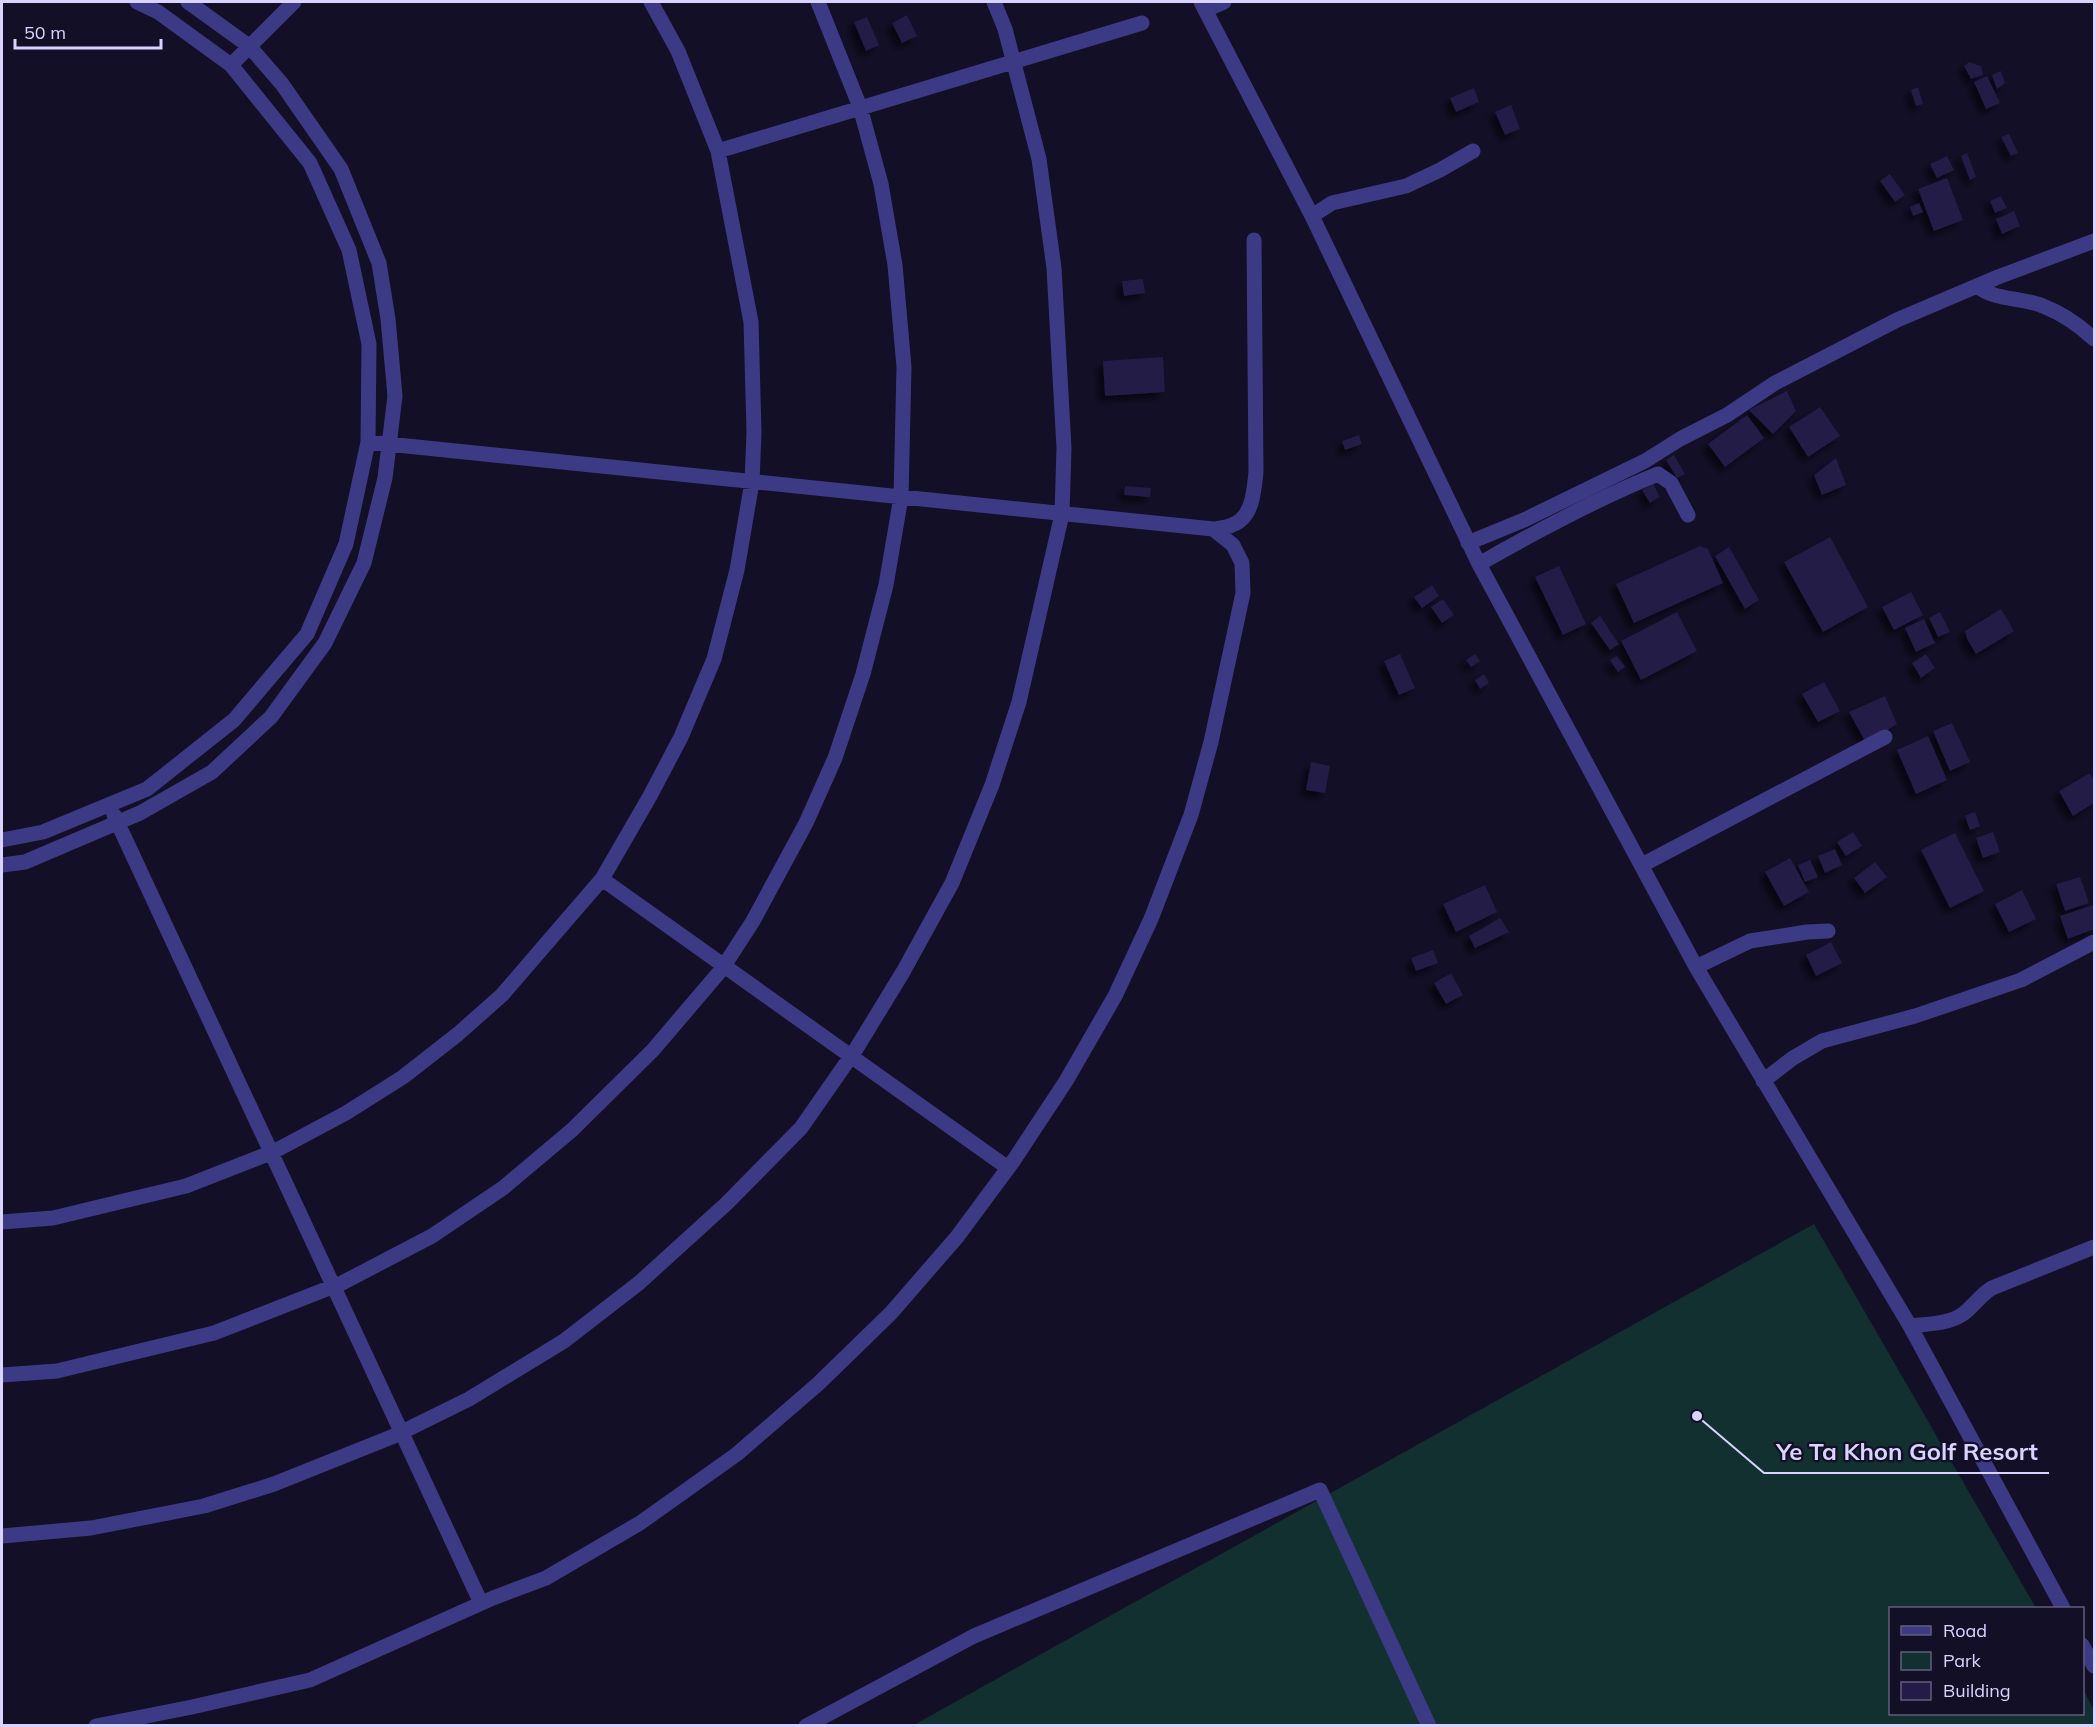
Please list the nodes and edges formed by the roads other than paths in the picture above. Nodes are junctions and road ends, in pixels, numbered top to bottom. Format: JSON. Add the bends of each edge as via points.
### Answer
{"nodes":[{"id":1,"x":137,"y":2,"type":"edge"},
{"id":2,"x":188,"y":2,"type":"edge"},
{"id":3,"x":294,"y":2,"type":"edge"},
{"id":4,"x":651,"y":2,"type":"edge"},
{"id":5,"x":818,"y":2,"type":"edge"},
{"id":6,"x":994,"y":2,"type":"edge"},
{"id":7,"x":1224,"y":2,"type":"edge"},
{"id":8,"x":1203,"y":6,"type":"edge"},
{"id":9,"x":1142,"y":22,"type":"dead end"},
{"id":10,"x":249,"y":46,"type":"junction"},
{"id":11,"x":231,"y":65,"type":"junction"},
{"id":12,"x":718,"y":151,"type":"junction"},
{"id":13,"x":1473,"y":151,"type":"dead end"},
{"id":14,"x":1312,"y":216,"type":"junction"},
{"id":15,"x":1254,"y":240,"type":"dead end"},
{"id":16,"x":2094,"y":241,"type":"edge"},
{"id":17,"x":1977,"y":286,"type":"junction"},
{"id":18,"x":2094,"y":339,"type":"edge"},
{"id":19,"x":368,"y":442,"type":"junction"},
{"id":20,"x":390,"y":445,"type":"junction"},
{"id":21,"x":752,"y":482,"type":"junction"},
{"id":22,"x":901,"y":497,"type":"junction"},
{"id":23,"x":1062,"y":514,"type":"junction"},
{"id":24,"x":1688,"y":515,"type":"dead end"},
{"id":25,"x":1213,"y":529,"type":"junction"},
{"id":26,"x":1468,"y":543,"type":"junction"},
{"id":27,"x":1479,"y":564,"type":"junction"},
{"id":28,"x":1885,"y":737,"type":"dead end"},
{"id":29,"x":110,"y":804,"type":"junction"},
{"id":30,"x":118,"y":823,"type":"junction"},
{"id":31,"x":2,"y":840,"type":"edge"},
{"id":32,"x":2,"y":865,"type":"edge"},
{"id":33,"x":1641,"y":865,"type":"junction"},
{"id":34,"x":602,"y":879,"type":"junction"},
{"id":35,"x":1828,"y":931,"type":"dead end"},
{"id":36,"x":2094,"y":942,"type":"edge"},
{"id":37,"x":1696,"y":967,"type":"junction"},
{"id":38,"x":1763,"y":1081,"type":"junction"},
{"id":39,"x":1008,"y":1168,"type":"junction"},
{"id":40,"x":2,"y":1222,"type":"edge"},
{"id":41,"x":2094,"y":1247,"type":"edge"},
{"id":42,"x":1910,"y":1326,"type":"junction"},
{"id":43,"x":2,"y":1375,"type":"edge"},
{"id":44,"x":2,"y":1536,"type":"edge"},
{"id":45,"x":480,"y":1603,"type":"junction"},
{"id":46,"x":2062,"y":1607,"type":"edge"},
{"id":47,"x":2084,"y":1648,"type":"edge"},
{"id":48,"x":2094,"y":1666,"type":"edge"},
{"id":49,"x":96,"y":1725,"type":"edge"},
{"id":50,"x":806,"y":1725,"type":"edge"},
{"id":51,"x":1429,"y":1725,"type":"edge"}],
"edges":[{"from":1,"to":11,"type":"street","via":[[158,12]]},
{"from":2,"to":10,"type":"street"},
{"from":3,"to":10,"type":"street"},
{"from":4,"to":12,"type":"street","via":[[678,51]]},
{"from":5,"to":22,"type":"street","via":[[860,107],[881,184],[895,265],[904,367]]},
{"from":6,"to":23,"type":"street","via":[[1005,29],[1039,159],[1054,268],[1064,448]]},
{"from":7,"to":8,"type":"street"},
{"from":8,"to":14,"type":"street"},
{"from":9,"to":12,"type":"street"},
{"from":10,"to":11,"type":"street"},
{"from":10,"to":20,"type":"street","via":[[282,84],[341,169],[379,263],[395,396]]},
{"from":11,"to":19,"type":"street","via":[[310,163],[349,250],[369,344]]},
{"from":12,"to":21,"type":"street","via":[[751,322]]},
{"from":13,"to":14,"type":"street","via":[[1406,186],[1332,203]]},
{"from":14,"to":26,"type":"street"},
{"from":15,"to":25,"type":"street","via":[[1253,497],[1245,516],[1234,525]]},
{"from":16,"to":17,"type":"street"},
{"from":17,"to":18,"type":"street","via":[[1985,293],[2043,306]]},
{"from":17,"to":26,"type":"street","via":[[1897,320],[1775,383],[1727,416],[1646,461]]},
{"from":19,"to":20,"type":"street"},
{"from":19,"to":29,"type":"street","via":[[346,544],[307,634],[234,720],[147,789]]},
{"from":20,"to":21,"type":"street"},
{"from":20,"to":30,"type":"street","via":[[364,563],[326,643],[271,717],[212,772]]},
{"from":21,"to":22,"type":"street"},
{"from":21,"to":34,"type":"street","via":[[737,570],[714,659],[681,737]]},
{"from":22,"to":23,"type":"street"},
{"from":22,"to":43,"type":"street","via":[[886,585],[863,674],[835,758],[806,823],[722,969],[653,1050],[572,1130],[502,1188],[441,1230],[342,1282],[214,1333],[57,1371]]},
{"from":23,"to":25,"type":"street"},
{"from":23,"to":44,"type":"street","via":[[1018,702],[992,785],[952,883],[856,1049],[801,1128],[726,1204],[639,1283],[564,1341],[469,1400],[394,1436],[274,1484],[204,1506],[91,1528]]},
{"from":24,"to":27,"type":"street","via":[[1671,483],[1658,474],[1522,539]]},
{"from":25,"to":39,"type":"street","via":[[1233,545],[1242,563],[1243,593],[1191,815],[1151,918],[1114,996],[1066,1082]]},
{"from":26,"to":27,"type":"street"},
{"from":27,"to":33,"type":"street"},
{"from":28,"to":33,"type":"street"},
{"from":29,"to":30,"type":"street"},
{"from":29,"to":31,"type":"street","via":[[43,832]]},
{"from":30,"to":32,"type":"street","via":[[25,862]]},
{"from":30,"to":45,"type":"street"},
{"from":33,"to":37,"type":"street"},
{"from":34,"to":39,"type":"street"},
{"from":34,"to":40,"type":"street","via":[[502,995],[458,1035],[346,1113],[273,1152],[186,1186],[54,1218]]},
{"from":35,"to":37,"type":"street","via":[[1750,941]]},
{"from":36,"to":38,"type":"street","via":[[2021,980],[1915,1016],[1822,1041]]},
{"from":37,"to":38,"type":"street"},
{"from":38,"to":42,"type":"street"},
{"from":39,"to":45,"type":"street","via":[[957,1237],[891,1313],[818,1384],[737,1454],[640,1523],[546,1578]]},
{"from":41,"to":42,"type":"street","via":[[1992,1288],[1962,1316]]},
{"from":42,"to":46,"type":"street"},
{"from":45,"to":49,"type":"street","via":[[310,1680]]},
{"from":47,"to":48,"type":"street"},
{"from":50,"to":51,"type":"street","via":[[974,1636],[1320,1490]]}]}
